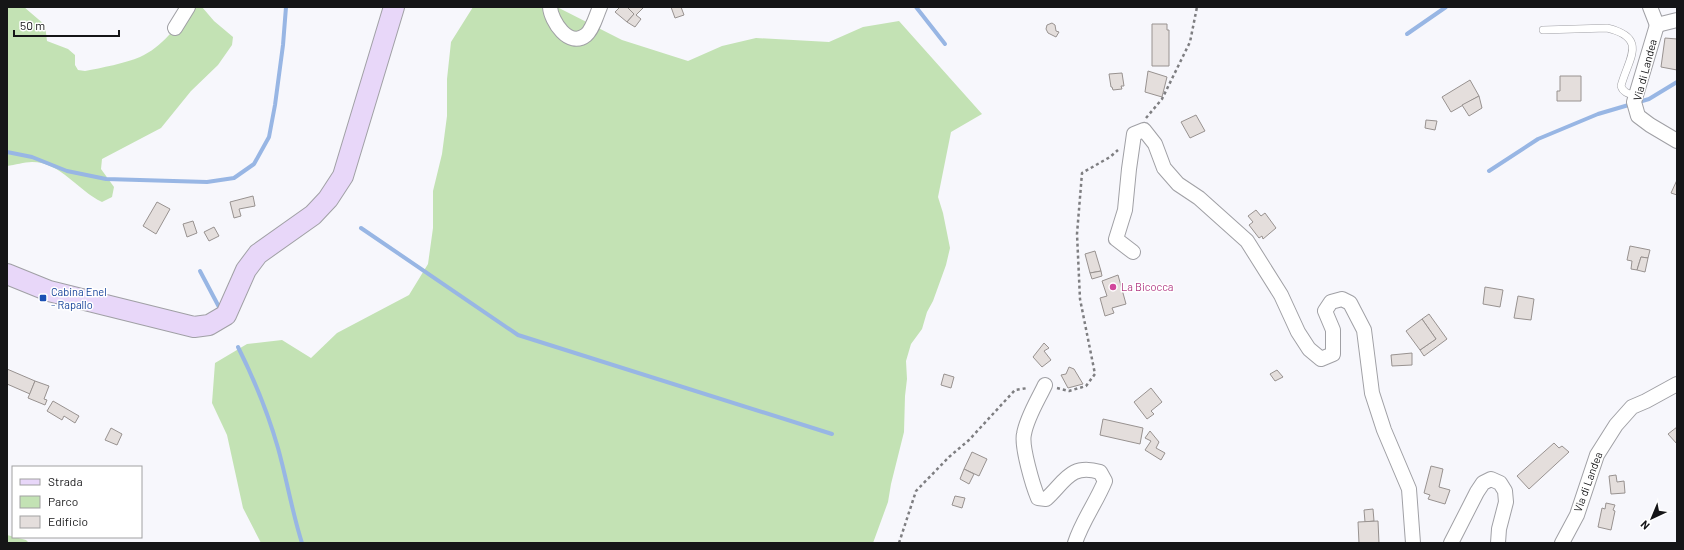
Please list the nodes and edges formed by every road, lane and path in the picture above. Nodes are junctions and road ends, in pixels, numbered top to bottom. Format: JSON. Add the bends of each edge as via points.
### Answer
{"nodes":[{"id":1,"x":188,"y":7,"type":"edge"},
{"id":2,"x":550,"y":7,"type":"edge"},
{"id":3,"x":600,"y":7,"type":"edge"},
{"id":4,"x":1197,"y":7,"type":"edge"},
{"id":5,"x":1650,"y":7,"type":"edge"},
{"id":6,"x":394,"y":9,"type":"edge"},
{"id":7,"x":1677,"y":20,"type":"edge"},
{"id":8,"x":1657,"y":25,"type":"junction"},
{"id":9,"x":175,"y":28,"type":"dead end"},
{"id":10,"x":1543,"y":30,"type":"dead end"},
{"id":11,"x":1636,"y":96,"type":"junction"},
{"id":12,"x":1144,"y":120,"type":"dead end"},
{"id":13,"x":1677,"y":141,"type":"edge"},
{"id":14,"x":1120,"y":148,"type":"dead end"},
{"id":15,"x":1133,"y":252,"type":"dead end"},
{"id":16,"x":7,"y":274,"type":"edge"},
{"id":17,"x":1677,"y":384,"type":"edge"},
{"id":18,"x":1045,"y":385,"type":"junction"},
{"id":19,"x":899,"y":543,"type":"edge"},
{"id":20,"x":1075,"y":543,"type":"edge"},
{"id":21,"x":1413,"y":543,"type":"edge"},
{"id":22,"x":1451,"y":543,"type":"edge"},
{"id":23,"x":1498,"y":543,"type":"edge"},
{"id":24,"x":1562,"y":543,"type":"edge"}],
"edges":[{"from":1,"to":9,"type":"street"},
{"from":2,"to":3,"type":"street","via":[[555,24],[568,36],[576,38],[584,36],[590,30]]},
{"from":4,"to":12,"type":"path","via":[[1190,42],[1162,98]]},
{"from":5,"to":8,"type":"street"},
{"from":6,"to":16,"type":"street","via":[[343,176],[328,199],[313,215],[258,254],[246,270],[226,315],[209,325],[194,327],[50,291]]},
{"from":7,"to":8,"type":"street"},
{"from":8,"to":11,"type":"street","name":"Via di Landea"},
{"from":10,"to":11,"type":"lane","via":[[1607,28],[1623,34],[1633,45],[1633,51],[1621,86],[1622,90]]},
{"from":11,"to":13,"type":"street","name":"Via di Landea","via":[[1634,102],[1638,116]]},
{"from":14,"to":18,"type":"path","via":[[1110,157],[1082,173],[1077,234],[1080,299],[1095,374],[1086,386],[1069,391]]},
{"from":15,"to":21,"type":"street","via":[[1116,239],[1125,210],[1134,134],[1144,130],[1155,144],[1164,168],[1178,184],[1199,198],[1247,241],[1281,295],[1298,332],[1309,349],[1321,359],[1333,354],[1333,330],[1326,311],[1331,302],[1342,298],[1350,303],[1364,330],[1372,393],[1409,490]]},
{"from":17,"to":24,"type":"street","name":"Via di Landea","via":[[1632,406],[1616,424],[1597,455],[1576,515]]},
{"from":18,"to":19,"type":"path","via":[[1015,390],[969,440],[916,491]]},
{"from":18,"to":20,"type":"street","via":[[1023,435],[1038,498],[1046,499],[1064,479],[1088,468],[1100,472],[1105,481]]},
{"from":22,"to":23,"type":"street","via":[[1476,492],[1483,483],[1491,479],[1500,483],[1505,491],[1506,502]]}]}
